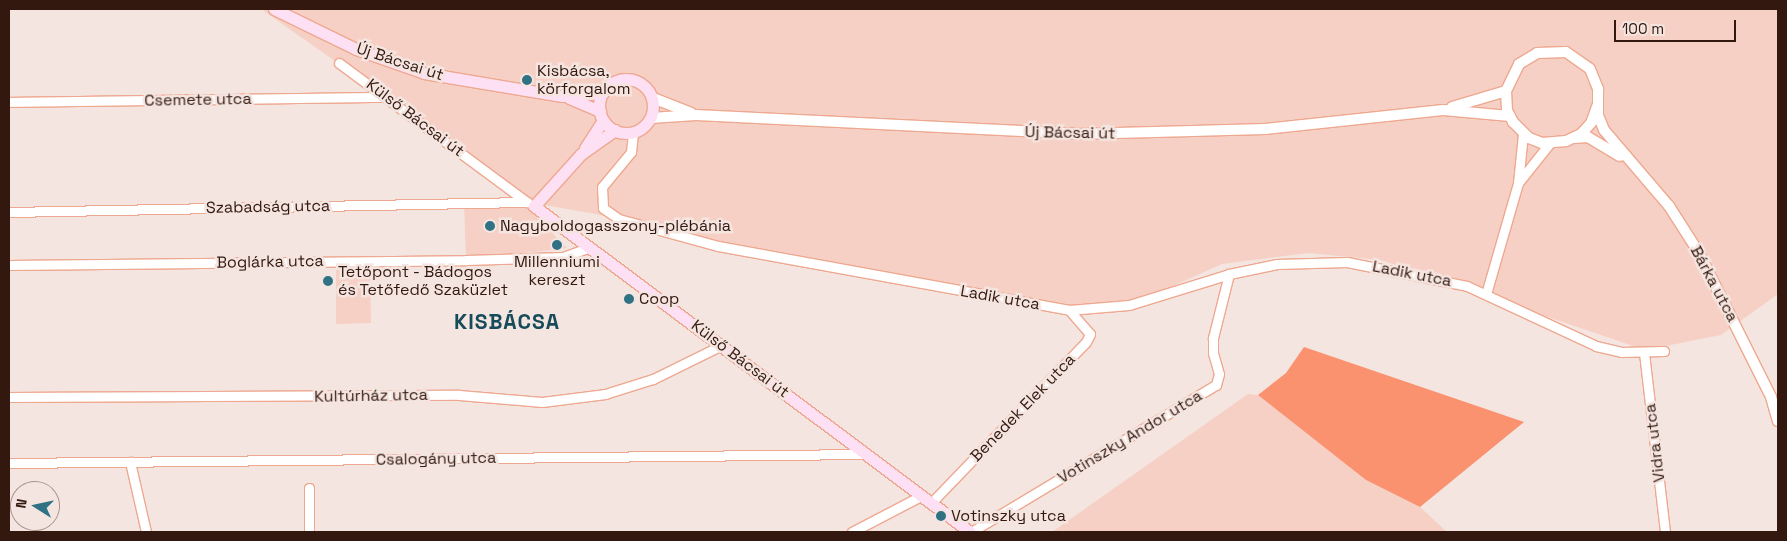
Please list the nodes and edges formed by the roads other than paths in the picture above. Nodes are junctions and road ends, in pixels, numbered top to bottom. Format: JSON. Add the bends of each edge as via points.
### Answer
{"nodes":[{"id":1,"x":274,"y":9,"type":"edge"},
{"id":2,"x":340,"y":63,"type":"dead end"},
{"id":3,"x":1506,"y":91,"type":"junction"},
{"id":4,"x":602,"y":93,"type":"junction"},
{"id":5,"x":562,"y":96,"type":"junction"},
{"id":6,"x":386,"y":97,"type":"junction"},
{"id":7,"x":653,"y":98,"type":"junction"},
{"id":8,"x":9,"y":102,"type":"edge"},
{"id":9,"x":1598,"y":104,"type":"junction"},
{"id":10,"x":1443,"y":110,"type":"junction"},
{"id":11,"x":601,"y":115,"type":"junction"},
{"id":12,"x":696,"y":115,"type":"junction"},
{"id":13,"x":1510,"y":116,"type":"junction"},
{"id":14,"x":651,"y":118,"type":"junction"},
{"id":15,"x":615,"y":130,"type":"junction"},
{"id":16,"x":633,"y":133,"type":"junction"},
{"id":17,"x":1523,"y":134,"type":"junction"},
{"id":18,"x":1574,"y":138,"type":"junction"},
{"id":19,"x":1550,"y":144,"type":"junction"},
{"id":20,"x":581,"y":154,"type":"junction"},
{"id":21,"x":1627,"y":161,"type":"junction"},
{"id":22,"x":1518,"y":183,"type":"junction"},
{"id":23,"x":531,"y":204,"type":"junction"},
{"id":24,"x":9,"y":212,"type":"edge"},
{"id":25,"x":590,"y":247,"type":"junction"},
{"id":26,"x":9,"y":265,"type":"edge"},
{"id":27,"x":1229,"y":274,"type":"junction"},
{"id":28,"x":1486,"y":294,"type":"junction"},
{"id":29,"x":1069,"y":310,"type":"junction"},
{"id":30,"x":722,"y":345,"type":"junction"},
{"id":31,"x":1664,"y":351,"type":"dead end"},
{"id":32,"x":1644,"y":353,"type":"junction"},
{"id":33,"x":9,"y":397,"type":"edge"},
{"id":34,"x":1778,"y":421,"type":"edge"},
{"id":35,"x":864,"y":454,"type":"junction"},
{"id":36,"x":130,"y":462,"type":"junction"},
{"id":37,"x":9,"y":463,"type":"edge"},
{"id":38,"x":309,"y":488,"type":"dead end"},
{"id":39,"x":920,"y":496,"type":"junction"},
{"id":40,"x":931,"y":503,"type":"junction"},
{"id":41,"x":146,"y":532,"type":"edge"},
{"id":42,"x":309,"y":532,"type":"edge"},
{"id":43,"x":852,"y":532,"type":"edge"},
{"id":44,"x":971,"y":532,"type":"edge"},
{"id":45,"x":1665,"y":532,"type":"edge"}],
"edges":[{"from":1,"to":5,"type":"main road","name":"Új Bácsai út","via":[[348,45],[424,73]]},
{"from":2,"to":6,"type":"street","name":"Külső Bácsai út"},
{"from":3,"to":9,"type":"street","via":[[1510,77],[1524,60],[1544,51],[1559,51],[1573,55],[1590,69],[1596,82]]},
{"from":3,"to":10,"type":"street","name":"Új Bácsai út"},
{"from":3,"to":13,"type":"street"},
{"from":4,"to":5,"type":"main road","name":"Új Bácsai út"},
{"from":4,"to":7,"type":"main road","name":"Új Bácsai út","via":[[616,81],[625,79],[642,84]]},
{"from":4,"to":11,"type":"main road"},
{"from":5,"to":11,"type":"main road","name":"Új Bácsai út"},
{"from":6,"to":8,"type":"street","name":"Csemete utca"},
{"from":6,"to":23,"type":"street","name":"Külső Bácsai út"},
{"from":7,"to":12,"type":"street","name":"Új Bácsai út"},
{"from":7,"to":14,"type":"main road"},
{"from":9,"to":18,"type":"street","via":[[1591,122]]},
{"from":9,"to":21,"type":"street","via":[[1604,130]]},
{"from":10,"to":12,"type":"street","name":"Új Bácsai út","via":[[1264,129],[1171,134],[1078,134]]},
{"from":10,"to":13,"type":"street","name":"Új Bácsai út"},
{"from":11,"to":15,"type":"main road","name":"Új Bácsai út"},
{"from":11,"to":20,"type":"main road"},
{"from":12,"to":14,"type":"street","name":"Új Bácsai út"},
{"from":13,"to":17,"type":"street"},
{"from":14,"to":16,"type":"main road"},
{"from":15,"to":16,"type":"main road"},
{"from":15,"to":20,"type":"main road"},
{"from":16,"to":29,"type":"street","name":"Ladik utca","via":[[631,152],[602,188],[601,203],[612,217],[718,246]]},
{"from":17,"to":19,"type":"street"},
{"from":17,"to":22,"type":"street"},
{"from":18,"to":19,"type":"street"},
{"from":18,"to":21,"type":"street","via":[[1588,137]]},
{"from":19,"to":22,"type":"street"},
{"from":20,"to":23,"type":"main road"},
{"from":21,"to":34,"type":"street","name":"Bárka utca","via":[[1669,206],[1699,253],[1771,397]]},
{"from":22,"to":28,"type":"street"},
{"from":23,"to":24,"type":"street","name":"Szabadság utca"},
{"from":23,"to":25,"type":"main road","name":"Külső Bácsai út"},
{"from":25,"to":26,"type":"street","name":"Boglárka utca","via":[[563,257]]},
{"from":25,"to":30,"type":"main road","name":"Külső Bácsai út"},
{"from":27,"to":28,"type":"street","name":"Ladik utca","via":[[1277,264],[1347,262],[1406,271]]},
{"from":27,"to":29,"type":"street","name":"Ladik utca","via":[[1130,305]]},
{"from":27,"to":44,"type":"street","name":"Votinszky Andor utca","via":[[1213,338],[1219,374],[1216,385]]},
{"from":28,"to":32,"type":"street","name":"Ladik utca","via":[[1596,346]]},
{"from":29,"to":40,"type":"street","name":"Benedek Elek utca","via":[[1086,326],[1090,334],[1086,342]]},
{"from":30,"to":33,"type":"street","name":"Kultúrház utca","via":[[653,379],[613,392],[542,402],[459,395]]},
{"from":30,"to":35,"type":"main road","name":"Külső Bácsai út"},
{"from":31,"to":32,"type":"street","name":"Ladik utca"},
{"from":32,"to":45,"type":"street","name":"Vidra utca"},
{"from":35,"to":36,"type":"street","name":"Csalogány utca"},
{"from":35,"to":39,"type":"main road","name":"Külső Bácsai út"},
{"from":36,"to":37,"type":"street","name":"Csalogány utca"},
{"from":36,"to":41,"type":"street"},
{"from":38,"to":42,"type":"street"},
{"from":39,"to":40,"type":"main road","name":"Külső Bácsai út"},
{"from":39,"to":43,"type":"street"},
{"from":40,"to":44,"type":"main road","name":"Külső Bácsai út"}]}
